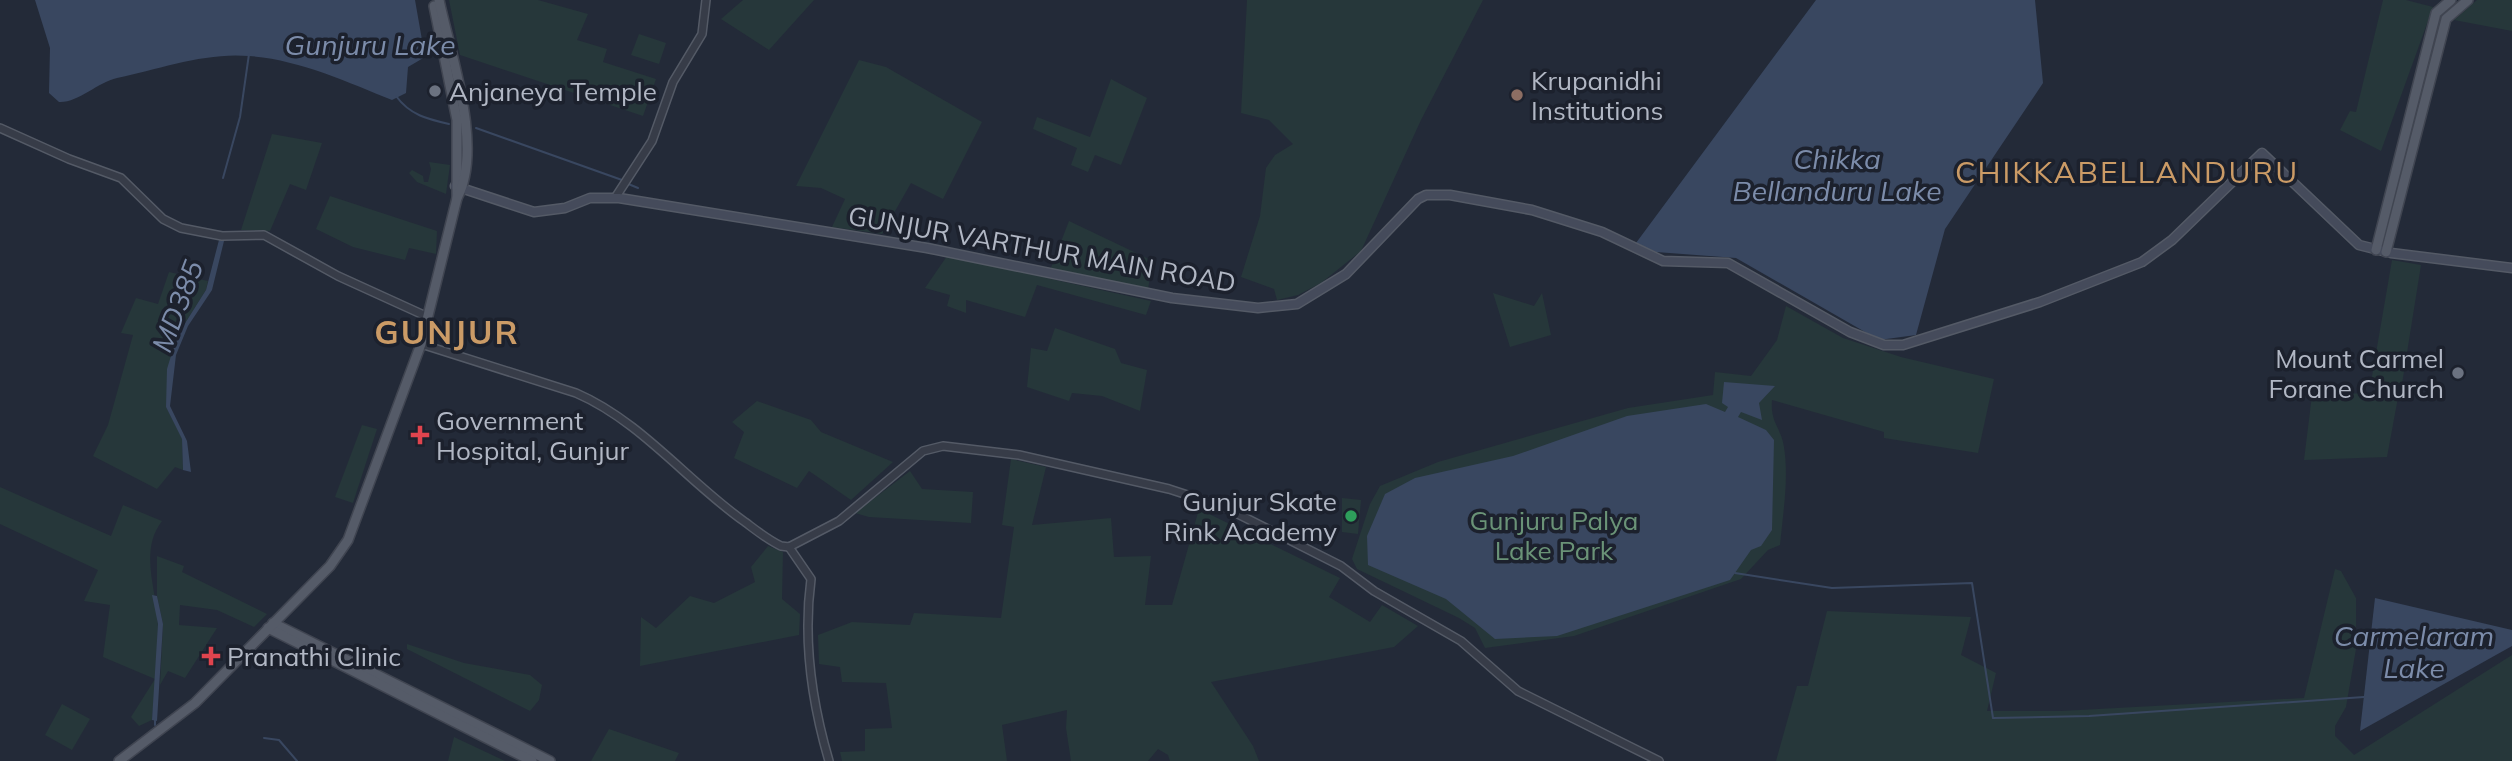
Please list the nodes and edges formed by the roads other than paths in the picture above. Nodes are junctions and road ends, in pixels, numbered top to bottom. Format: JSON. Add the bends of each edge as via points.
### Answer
{"nodes":[{"id":1,"x":433,"y":0,"type":"edge"},
{"id":2,"x":439,"y":0,"type":"edge"},
{"id":3,"x":706,"y":0,"type":"edge"},
{"id":4,"x":2451,"y":0,"type":"edge"},
{"id":5,"x":2468,"y":0,"type":"edge"},
{"id":6,"x":0,"y":128,"type":"edge"},
{"id":7,"x":459,"y":187,"type":"junction"},
{"id":8,"x":615,"y":198,"type":"junction"},
{"id":9,"x":2381,"y":251,"type":"junction"},
{"id":10,"x":2512,"y":268,"type":"edge"},
{"id":11,"x":428,"y":317,"type":"junction"},
{"id":12,"x":421,"y":344,"type":"junction"},
{"id":13,"x":789,"y":547,"type":"junction"},
{"id":14,"x":271,"y":625,"type":"junction"},
{"id":15,"x":119,"y":761,"type":"edge"},
{"id":16,"x":532,"y":761,"type":"edge"},
{"id":17,"x":550,"y":761,"type":"edge"},
{"id":18,"x":829,"y":761,"type":"edge"},
{"id":19,"x":1659,"y":761,"type":"edge"}],
"edges":[{"from":1,"to":7,"type":"main road","via":[[457,120]]},
{"from":2,"to":7,"type":"main road","via":[[465,121]]},
{"from":3,"to":8,"type":"street","via":[[702,34],[673,82],[652,141]]},
{"from":4,"to":9,"type":"main road","via":[[2436,13]]},
{"from":5,"to":9,"type":"main road","via":[[2446,19]]},
{"from":6,"to":11,"type":"street","via":[[121,178],[168,222],[218,235],[258,234],[273,239],[338,276]]},
{"from":7,"to":8,"type":"main road","name":"GUNJUR VARTHUR MAIN ROAD","via":[[534,212],[565,208],[590,198]]},
{"from":7,"to":11,"type":"main road"},
{"from":8,"to":9,"type":"main road","name":"GUNJUR VARTHUR MAIN ROAD","via":[[927,248],[1172,298],[1258,308],[1297,304],[1319,292],[1354,267],[1418,198],[1450,195],[1532,210],[1602,232],[1662,261],[1728,263],[1850,332],[1884,345],[1903,345],[2032,305],[2142,262],[2172,240],[2262,153],[2349,238]]},
{"from":9,"to":10,"type":"main road","name":"GUNJUR VARTHUR MAIN ROAD"},
{"from":11,"to":12,"type":"main road"},
{"from":12,"to":13,"type":"street","via":[[576,393],[597,404],[662,452],[738,518],[774,543]]},
{"from":12,"to":14,"type":"main road","via":[[348,540],[330,566]]},
{"from":13,"to":18,"type":"street","via":[[811,579],[806,620],[817,721]]},
{"from":13,"to":19,"type":"street","via":[[839,521],[923,451],[939,446],[1019,455],[1169,489],[1231,510],[1341,566],[1374,591],[1461,641],[1510,687]]},
{"from":14,"to":15,"type":"main road","via":[[174,720]]},
{"from":14,"to":16,"type":"main road"},
{"from":14,"to":17,"type":"main road"}]}
